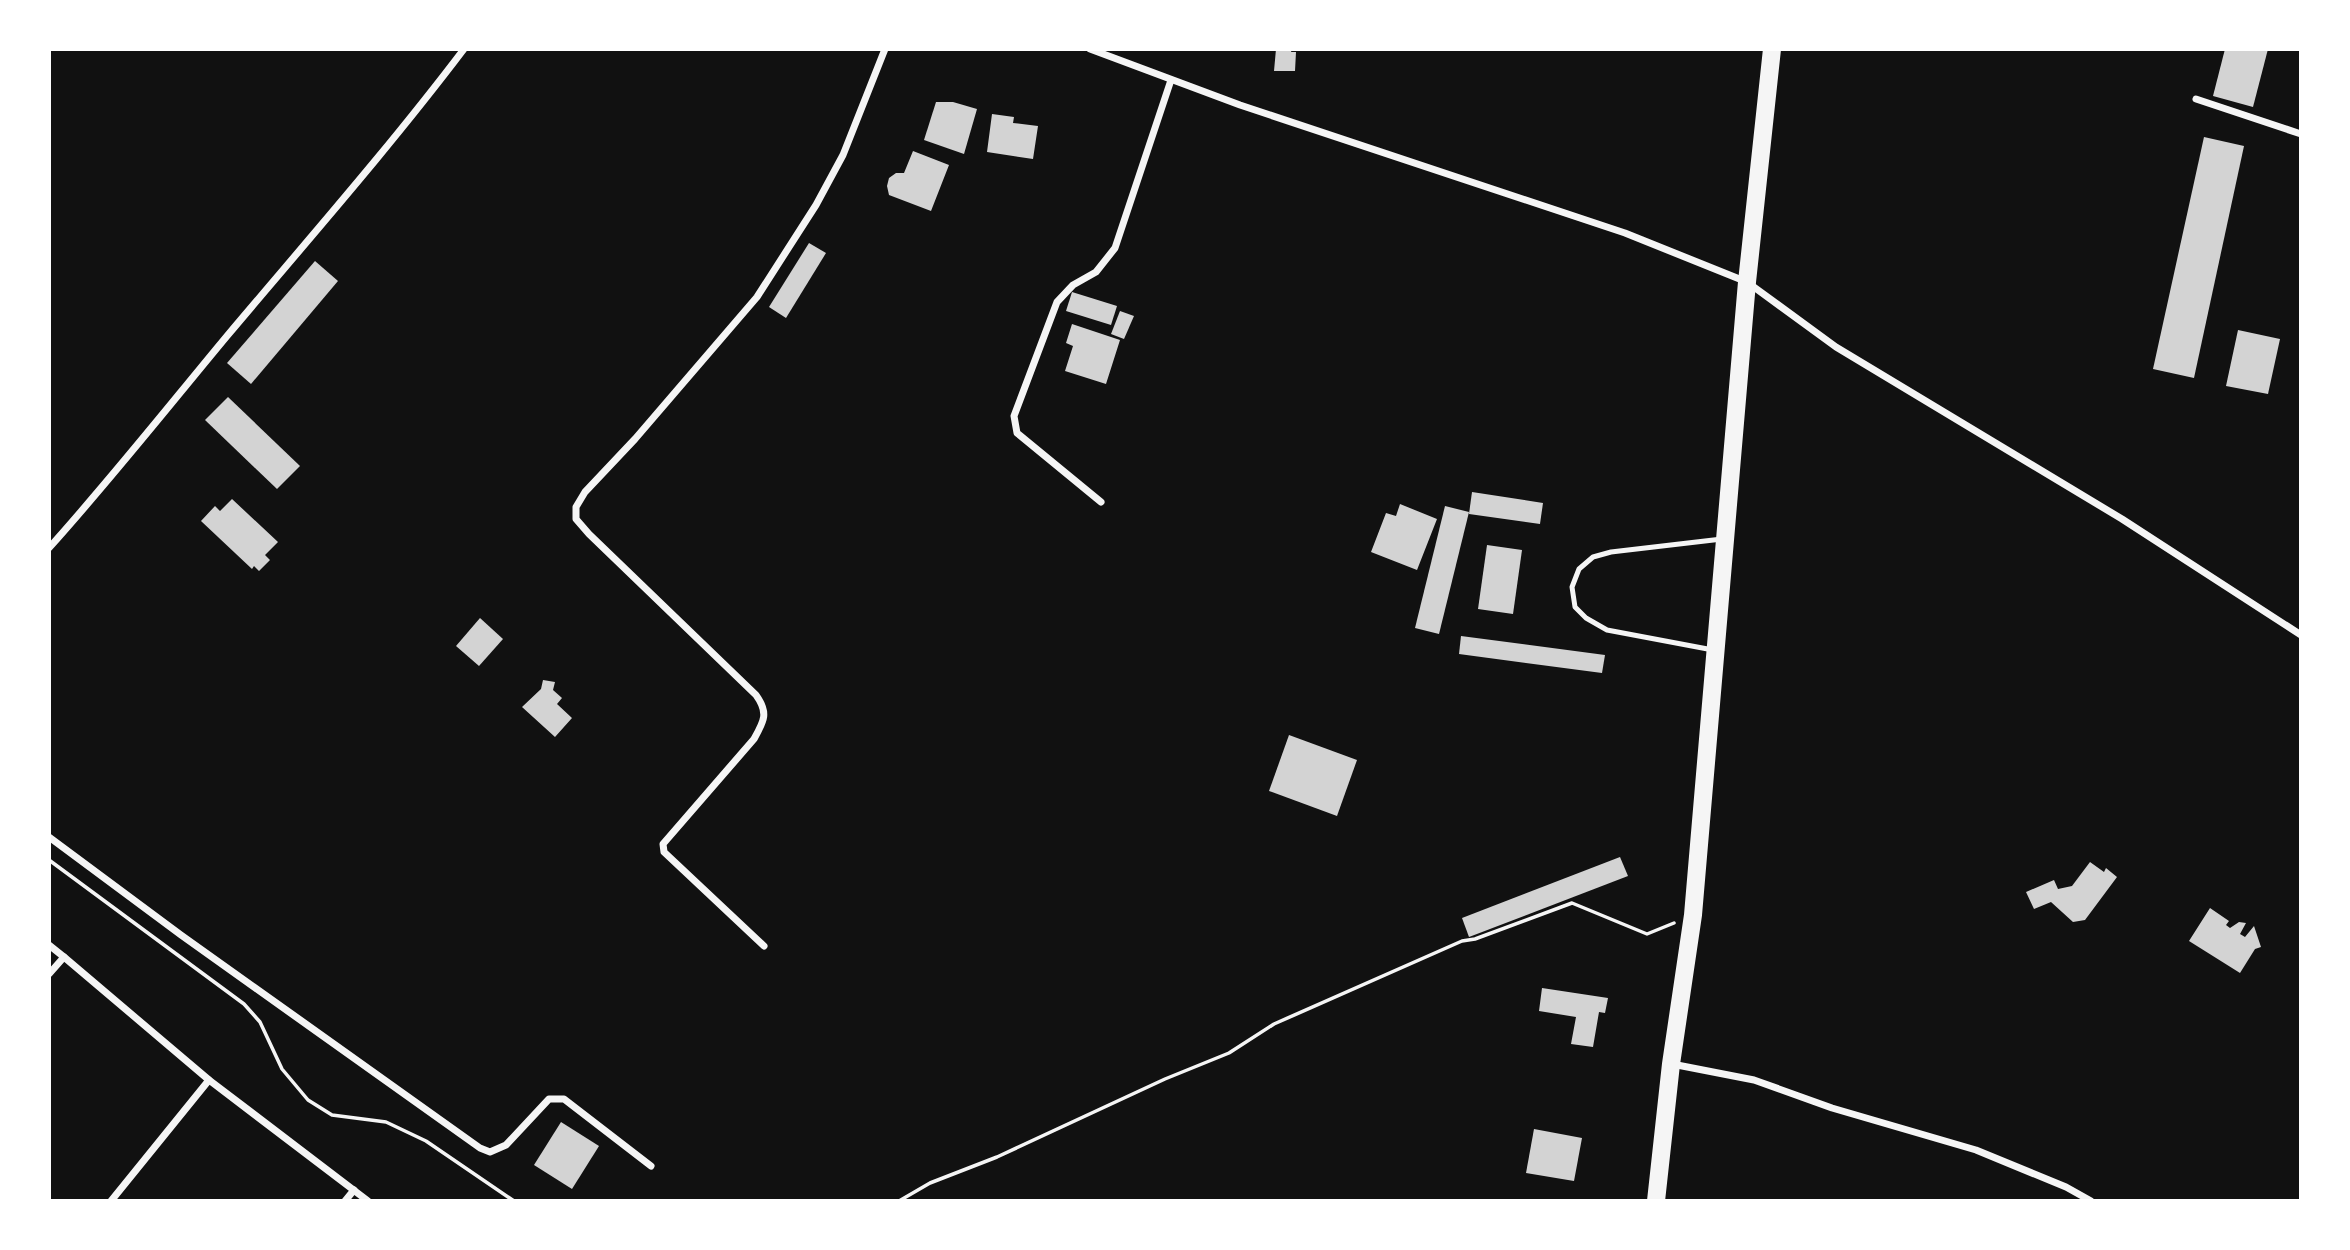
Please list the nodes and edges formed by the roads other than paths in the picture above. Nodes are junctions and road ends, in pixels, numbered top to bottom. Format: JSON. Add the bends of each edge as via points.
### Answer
{"nodes":[{"id":1,"x":464,"y":49,"type":"edge"},
{"id":2,"x":885,"y":49,"type":"edge"},
{"id":3,"x":1090,"y":49,"type":"edge"},
{"id":4,"x":1772,"y":49,"type":"edge"},
{"id":5,"x":1171,"y":80,"type":"junction"},
{"id":6,"x":2196,"y":99,"type":"dead end"},
{"id":7,"x":2301,"y":134,"type":"edge"},
{"id":8,"x":1747,"y":282,"type":"junction"},
{"id":9,"x":1101,"y":502,"type":"dead end"},
{"id":10,"x":1725,"y":538,"type":"junction"},
{"id":11,"x":49,"y":548,"type":"edge"},
{"id":12,"x":2301,"y":635,"type":"edge"},
{"id":13,"x":1716,"y":651,"type":"junction"},
{"id":14,"x":49,"y":837,"type":"edge"},
{"id":15,"x":49,"y":945,"type":"edge"},
{"id":16,"x":764,"y":946,"type":"dead end"},
{"id":17,"x":64,"y":957,"type":"junction"},
{"id":18,"x":49,"y":974,"type":"edge"},
{"id":19,"x":1671,"y":1064,"type":"junction"},
{"id":20,"x":209,"y":1080,"type":"junction"},
{"id":21,"x":651,"y":1166,"type":"dead end"},
{"id":22,"x":354,"y":1190,"type":"junction"},
{"id":23,"x":111,"y":1201,"type":"edge"},
{"id":24,"x":345,"y":1201,"type":"edge"},
{"id":25,"x":368,"y":1201,"type":"edge"},
{"id":26,"x":1656,"y":1201,"type":"edge"},
{"id":27,"x":2091,"y":1201,"type":"edge"}],
"edges":[{"from":1,"to":11,"type":"street","via":[[412,117]]},
{"from":2,"to":16,"type":"street","via":[[843,155],[757,298],[576,507],[576,519],[589,534],[764,706],[763,722],[754,739],[663,844],[664,852]]},
{"from":3,"to":5,"type":"street"},
{"from":4,"to":8,"type":"main road"},
{"from":5,"to":8,"type":"street","via":[[1625,233]]},
{"from":5,"to":9,"type":"street","via":[[1115,248],[1096,272],[1073,285],[1057,302],[1014,416],[1017,433]]},
{"from":6,"to":7,"type":"street"},
{"from":8,"to":10,"type":"main road"},
{"from":8,"to":12,"type":"street","via":[[1836,347],[2122,519]]},
{"from":10,"to":13,"type":"main road"},
{"from":10,"to":13,"type":"lane","via":[[1593,557],[1579,569],[1572,587],[1575,607],[1607,630]]},
{"from":13,"to":19,"type":"main road","via":[[1693,915]]},
{"from":14,"to":21,"type":"street","via":[[480,1149],[490,1152],[506,1145],[549,1099],[564,1099]]},
{"from":15,"to":17,"type":"street"},
{"from":17,"to":18,"type":"street"},
{"from":17,"to":20,"type":"street"},
{"from":19,"to":26,"type":"main road"},
{"from":19,"to":27,"type":"street","via":[[1754,1080],[1976,1150]]},
{"from":20,"to":22,"type":"street"},
{"from":20,"to":23,"type":"street"},
{"from":22,"to":24,"type":"street"},
{"from":22,"to":25,"type":"street"}]}
